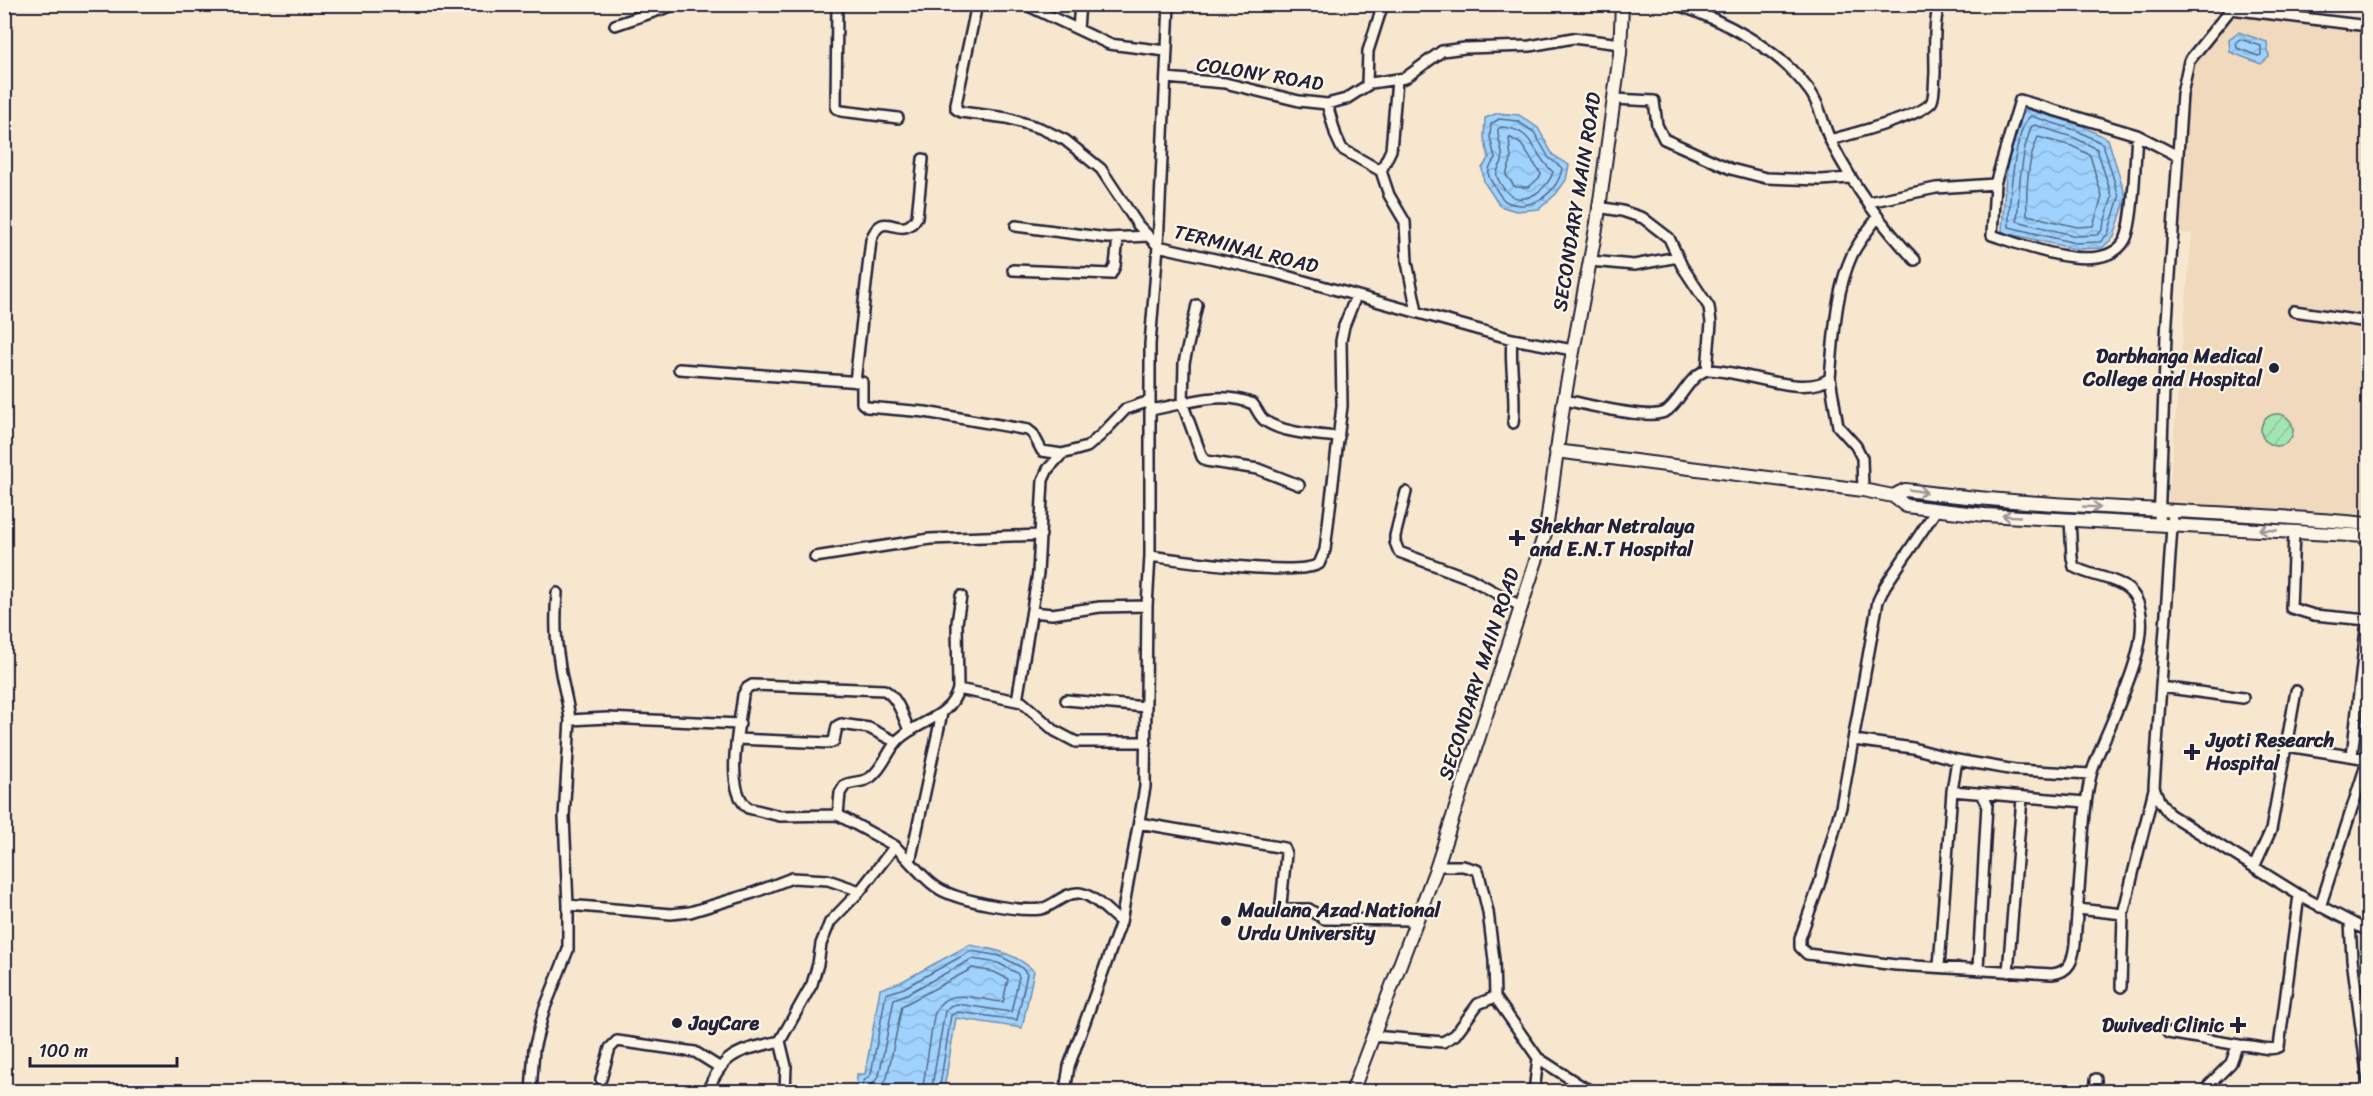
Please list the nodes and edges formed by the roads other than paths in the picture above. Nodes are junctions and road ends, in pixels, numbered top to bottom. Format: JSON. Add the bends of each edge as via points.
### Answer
{"nodes":[{"id":1,"x":677,"y":4,"type":"edge"},
{"id":2,"x":837,"y":4,"type":"edge"},
{"id":3,"x":977,"y":4,"type":"edge"},
{"id":4,"x":1024,"y":4,"type":"edge"},
{"id":5,"x":1080,"y":4,"type":"edge"},
{"id":6,"x":1169,"y":4,"type":"edge"},
{"id":7,"x":1383,"y":4,"type":"edge"},
{"id":8,"x":1622,"y":4,"type":"edge"},
{"id":9,"x":1939,"y":4,"type":"edge"},
{"id":10,"x":1676,"y":5,"type":"edge"},
{"id":11,"x":666,"y":6,"type":"edge"},
{"id":12,"x":2231,"y":7,"type":"edge"},
{"id":13,"x":615,"y":25,"type":"dead end"},
{"id":14,"x":2368,"y":26,"type":"edge"},
{"id":15,"x":1078,"y":29,"type":"junction"},
{"id":16,"x":1621,"y":44,"type":"junction"},
{"id":17,"x":1167,"y":51,"type":"junction"},
{"id":18,"x":1166,"y":78,"type":"junction"},
{"id":19,"x":1397,"y":80,"type":"junction"},
{"id":20,"x":1367,"y":85,"type":"junction"},
{"id":21,"x":1614,"y":99,"type":"junction"},
{"id":22,"x":1327,"y":104,"type":"junction"},
{"id":23,"x":898,"y":118,"type":"dead end"},
{"id":24,"x":2137,"y":135,"type":"junction"},
{"id":25,"x":1830,"y":140,"type":"junction"},
{"id":26,"x":2178,"y":156,"type":"junction"},
{"id":27,"x":923,"y":159,"type":"dead end"},
{"id":28,"x":1381,"y":171,"type":"junction"},
{"id":29,"x":1850,"y":178,"type":"junction"},
{"id":30,"x":1995,"y":184,"type":"junction"},
{"id":31,"x":1869,"y":202,"type":"junction"},
{"id":32,"x":1598,"y":207,"type":"junction"},
{"id":33,"x":1878,"y":217,"type":"junction"},
{"id":34,"x":1016,"y":226,"type":"dead end"},
{"id":35,"x":1149,"y":236,"type":"junction"},
{"id":36,"x":1118,"y":238,"type":"junction"},
{"id":37,"x":1158,"y":246,"type":"junction"},
{"id":38,"x":1678,"y":257,"type":"junction"},
{"id":39,"x":1915,"y":260,"type":"dead end"},
{"id":40,"x":1590,"y":261,"type":"junction"},
{"id":41,"x":1013,"y":270,"type":"dead end"},
{"id":42,"x":1356,"y":296,"type":"junction"},
{"id":43,"x":1197,"y":305,"type":"dead end"},
{"id":44,"x":2294,"y":311,"type":"dead end"},
{"id":45,"x":1417,"y":312,"type":"junction"},
{"id":46,"x":2368,"y":322,"type":"edge"},
{"id":47,"x":1512,"y":339,"type":"junction"},
{"id":48,"x":1573,"y":350,"type":"junction"},
{"id":49,"x":679,"y":369,"type":"dead end"},
{"id":50,"x":1707,"y":370,"type":"junction"},
{"id":51,"x":1830,"y":378,"type":"junction"},
{"id":52,"x":855,"y":382,"type":"junction"},
{"id":53,"x":1564,"y":400,"type":"junction"},
{"id":54,"x":1183,"y":405,"type":"junction"},
{"id":55,"x":1150,"y":406,"type":"junction"},
{"id":56,"x":1513,"y":423,"type":"dead end"},
{"id":57,"x":1339,"y":437,"type":"junction"},
{"id":58,"x":1556,"y":450,"type":"junction"},
{"id":59,"x":1062,"y":454,"type":"junction"},
{"id":60,"x":1299,"y":485,"type":"dead end"},
{"id":61,"x":1863,"y":490,"type":"junction"},
{"id":62,"x":1406,"y":492,"type":"dead end"},
{"id":63,"x":1893,"y":496,"type":"junction"},
{"id":64,"x":2042,"y":504,"type":"junction"},
{"id":65,"x":1937,"y":509,"type":"junction"},
{"id":66,"x":2160,"y":511,"type":"junction"},
{"id":67,"x":2041,"y":518,"type":"junction"},
{"id":68,"x":2173,"y":518,"type":"junction"},
{"id":69,"x":2070,"y":519,"type":"junction"},
{"id":70,"x":2159,"y":524,"type":"junction"},
{"id":71,"x":2368,"y":524,"type":"edge"},
{"id":72,"x":2294,"y":531,"type":"junction"},
{"id":73,"x":1041,"y":534,"type":"junction"},
{"id":74,"x":2368,"y":536,"type":"edge"},
{"id":75,"x":815,"y":556,"type":"dead end"},
{"id":76,"x":1150,"y":556,"type":"junction"},
{"id":77,"x":557,"y":594,"type":"dead end"},
{"id":78,"x":962,"y":596,"type":"dead end"},
{"id":79,"x":1147,"y":606,"type":"junction"},
{"id":80,"x":1522,"y":606,"type":"junction"},
{"id":81,"x":1032,"y":612,"type":"junction"},
{"id":82,"x":2368,"y":620,"type":"edge"},
{"id":83,"x":2161,"y":687,"type":"junction"},
{"id":84,"x":958,"y":689,"type":"junction"},
{"id":85,"x":2296,"y":692,"type":"dead end"},
{"id":86,"x":1065,"y":699,"type":"dead end"},
{"id":87,"x":2243,"y":699,"type":"dead end"},
{"id":88,"x":1017,"y":701,"type":"junction"},
{"id":89,"x":1146,"y":707,"type":"junction"},
{"id":90,"x":942,"y":713,"type":"junction"},
{"id":91,"x":570,"y":720,"type":"junction"},
{"id":92,"x":740,"y":724,"type":"junction"},
{"id":93,"x":909,"y":730,"type":"junction"},
{"id":94,"x":737,"y":739,"type":"junction"},
{"id":95,"x":1854,"y":740,"type":"junction"},
{"id":96,"x":896,"y":742,"type":"junction"},
{"id":97,"x":1146,"y":742,"type":"junction"},
{"id":98,"x":2287,"y":746,"type":"junction"},
{"id":99,"x":2352,"y":756,"type":"junction"},
{"id":100,"x":1957,"y":760,"type":"junction"},
{"id":101,"x":2091,"y":774,"type":"junction"},
{"id":102,"x":2154,"y":787,"type":"junction"},
{"id":103,"x":1952,"y":791,"type":"junction"},
{"id":104,"x":1982,"y":794,"type":"junction"},
{"id":105,"x":2022,"y":798,"type":"junction"},
{"id":106,"x":2085,"y":802,"type":"junction"},
{"id":107,"x":837,"y":815,"type":"junction"},
{"id":108,"x":1139,"y":823,"type":"junction"},
{"id":109,"x":895,"y":846,"type":"junction"},
{"id":110,"x":910,"y":861,"type":"junction"},
{"id":111,"x":1437,"y":866,"type":"junction"},
{"id":112,"x":2254,"y":867,"type":"junction"},
{"id":113,"x":860,"y":891,"type":"junction"},
{"id":114,"x":2299,"y":895,"type":"junction"},
{"id":115,"x":568,"y":905,"type":"junction"},
{"id":116,"x":2320,"y":907,"type":"junction"},
{"id":117,"x":2078,"y":909,"type":"junction"},
{"id":118,"x":2123,"y":914,"type":"junction"},
{"id":119,"x":1416,"y":920,"type":"junction"},
{"id":120,"x":1121,"y":922,"type":"junction"},
{"id":121,"x":2350,"y":923,"type":"junction"},
{"id":122,"x":2368,"y":930,"type":"edge"},
{"id":123,"x":1939,"y":966,"type":"junction"},
{"id":124,"x":1978,"y":968,"type":"junction"},
{"id":125,"x":2008,"y":972,"type":"junction"},
{"id":126,"x":2121,"y":987,"type":"dead end"},
{"id":127,"x":1495,"y":997,"type":"junction"},
{"id":128,"x":2168,"y":1032,"type":"dead end"},
{"id":129,"x":1373,"y":1036,"type":"junction"},
{"id":130,"x":780,"y":1041,"type":"junction"},
{"id":131,"x":2239,"y":1044,"type":"junction"},
{"id":132,"x":1538,"y":1058,"type":"junction"},
{"id":133,"x":719,"y":1067,"type":"junction"},
{"id":134,"x":2096,"y":1078,"type":"dead end"},
{"id":135,"x":601,"y":1080,"type":"dead end"},
{"id":136,"x":2368,"y":1081,"type":"edge"},
{"id":137,"x":531,"y":1092,"type":"edge"},
{"id":138,"x":707,"y":1092,"type":"edge"},
{"id":139,"x":785,"y":1092,"type":"edge"},
{"id":140,"x":1065,"y":1092,"type":"edge"},
{"id":141,"x":1352,"y":1092,"type":"edge"},
{"id":142,"x":1534,"y":1092,"type":"edge"},
{"id":143,"x":1595,"y":1092,"type":"edge"},
{"id":144,"x":2096,"y":1092,"type":"edge"},
{"id":145,"x":2206,"y":1092,"type":"edge"}],
"edges":[{"from":1,"to":11,"type":"street"},
{"from":2,"to":23,"type":"street","via":[[836,108]]},
{"from":3,"to":35,"type":"street","name":"TERMINAL ROAD","via":[[956,109],[1007,118],[1065,140],[1101,170]]},
{"from":4,"to":15,"type":"street"},
{"from":5,"to":15,"type":"street"},
{"from":6,"to":17,"type":"street"},
{"from":7,"to":20,"type":"street","via":[[1368,51]]},
{"from":8,"to":16,"type":"street","name":"SECONDARY MAIN ROAD"},
{"from":9,"to":25,"type":"street","via":[[1930,105],[1894,121]]},
{"from":10,"to":25,"type":"street","via":[[1707,15],[1786,65],[1811,91]]},
{"from":11,"to":13,"type":"street"},
{"from":12,"to":14,"type":"street"},
{"from":12,"to":26,"type":"street","via":[[2189,61],[2182,94]]},
{"from":15,"to":17,"type":"street","via":[[1108,44]]},
{"from":16,"to":19,"type":"street","name":"COLONY ROAD","via":[[1573,38],[1530,46],[1452,49],[1442,51]]},
{"from":16,"to":21,"type":"street","name":"SECONDARY MAIN ROAD"},
{"from":17,"to":18,"type":"street"},
{"from":18,"to":22,"type":"street","name":"COLONY ROAD","via":[[1225,82]]},
{"from":18,"to":37,"type":"street"},
{"from":19,"to":20,"type":"street","name":"COLONY ROAD"},
{"from":19,"to":28,"type":"street","via":[[1391,150]]},
{"from":20,"to":22,"type":"street","name":"COLONY ROAD","via":[[1346,99]]},
{"from":21,"to":29,"type":"street","via":[[1654,101],[1657,126],[1665,139],[1731,169],[1766,178]]},
{"from":21,"to":32,"type":"street","name":"SECONDARY MAIN ROAD"},
{"from":22,"to":28,"type":"street","via":[[1342,149]]},
{"from":24,"to":26,"type":"street"},
{"from":24,"to":30,"type":"street","via":[[2020,100]]},
{"from":24,"to":30,"type":"street","via":[[2125,240],[2109,255],[2092,259],[2043,251],[1992,235]]},
{"from":25,"to":29,"type":"street"},
{"from":26,"to":66,"type":"street"},
{"from":27,"to":52,"type":"street","via":[[914,222],[906,227],[880,225],[871,240]]},
{"from":28,"to":45,"type":"street","via":[[1405,222],[1407,262]]},
{"from":29,"to":31,"type":"street"},
{"from":30,"to":31,"type":"street","via":[[1936,188]]},
{"from":31,"to":33,"type":"street"},
{"from":32,"to":38,"type":"street","via":[[1643,219],[1669,238]]},
{"from":32,"to":40,"type":"street","name":"SECONDARY MAIN ROAD"},
{"from":33,"to":39,"type":"street"},
{"from":33,"to":51,"type":"street","via":[[1858,243],[1846,270],[1835,323]]},
{"from":34,"to":36,"type":"street"},
{"from":35,"to":36,"type":"street"},
{"from":35,"to":37,"type":"street","name":"TERMINAL ROAD"},
{"from":36,"to":41,"type":"street","via":[[1111,274]]},
{"from":37,"to":42,"type":"street","name":"TERMINAL ROAD"},
{"from":37,"to":55,"type":"street","via":[[1150,344]]},
{"from":38,"to":40,"type":"street","via":[[1634,266]]},
{"from":38,"to":50,"type":"street","via":[[1709,307]]},
{"from":40,"to":48,"type":"street","name":"SECONDARY MAIN ROAD"},
{"from":42,"to":45,"type":"street","name":"TERMINAL ROAD"},
{"from":42,"to":57,"type":"street","via":[[1341,341]]},
{"from":43,"to":54,"type":"street","via":[[1184,363]]},
{"from":44,"to":46,"type":"street"},
{"from":45,"to":47,"type":"street","name":"TERMINAL ROAD"},
{"from":47,"to":48,"type":"street","name":"TERMINAL ROAD"},
{"from":47,"to":56,"type":"street","via":[[1510,361],[1516,403]]},
{"from":48,"to":53,"type":"street","name":"SECONDARY MAIN ROAD"},
{"from":49,"to":52,"type":"street"},
{"from":50,"to":51,"type":"street","via":[[1804,386],[1822,385]]},
{"from":50,"to":53,"type":"street","via":[[1697,375],[1669,410],[1659,414]]},
{"from":51,"to":61,"type":"street","via":[[1838,426],[1862,458]]},
{"from":52,"to":59,"type":"street","via":[[863,384],[862,403],[867,407],[926,412],[1028,430],[1042,451]]},
{"from":53,"to":58,"type":"street","name":"SECONDARY MAIN ROAD"},
{"from":54,"to":55,"type":"street"},
{"from":54,"to":57,"type":"street","via":[[1195,399],[1244,401],[1253,404],[1272,425]]},
{"from":54,"to":60,"type":"street","via":[[1204,459],[1258,468]]},
{"from":55,"to":59,"type":"street","via":[[1126,409],[1087,447]]},
{"from":55,"to":76,"type":"street"},
{"from":57,"to":76,"type":"street","via":[[1325,550],[1319,564],[1308,568],[1270,568]]},
{"from":58,"to":61,"type":"street"},
{"from":58,"to":80,"type":"street","name":"SECONDARY MAIN ROAD","via":[[1546,530]]},
{"from":59,"to":73,"type":"street","via":[[1043,480]]},
{"from":61,"to":63,"type":"street"},
{"from":62,"to":80,"type":"street","via":[[1395,536],[1399,552],[1470,578]]},
{"from":63,"to":64,"type":"street","one_way":true,"via":[[1905,490]]},
{"from":63,"to":65,"type":"street","via":[[1906,506]]},
{"from":64,"to":66,"type":"street","one_way":true},
{"from":64,"to":67,"type":"street"},
{"from":67,"to":65,"type":"street","one_way":true},
{"from":65,"to":95,"type":"street","via":[[1881,593]]},
{"from":66,"to":68,"type":"street"},
{"from":66,"to":70,"type":"street"},
{"from":67,"to":69,"type":"street"},
{"from":68,"to":70,"type":"street"},
{"from":68,"to":71,"type":"street","via":[[2292,517]]},
{"from":72,"to":68,"type":"street","one_way":true},
{"from":68,"to":83,"type":"street"},
{"from":69,"to":70,"type":"street"},
{"from":69,"to":101,"type":"street","via":[[2074,567],[2130,591],[2141,617],[2132,672]]},
{"from":72,"to":74,"type":"street"},
{"from":72,"to":82,"type":"street","via":[[2291,608],[2314,615]]},
{"from":73,"to":75,"type":"street","via":[[930,539]]},
{"from":73,"to":81,"type":"street"},
{"from":76,"to":79,"type":"street"},
{"from":77,"to":91,"type":"street","via":[[559,661]]},
{"from":78,"to":84,"type":"street","via":[[957,623]]},
{"from":79,"to":81,"type":"street","via":[[1052,614]]},
{"from":79,"to":89,"type":"street"},
{"from":80,"to":111,"type":"street","name":"SECONDARY MAIN ROAD"},
{"from":81,"to":88,"type":"street"},
{"from":82,"to":99,"type":"street"},
{"from":83,"to":87,"type":"street"},
{"from":83,"to":102,"type":"street"},
{"from":84,"to":88,"type":"street"},
{"from":84,"to":90,"type":"street"},
{"from":85,"to":98,"type":"street"},
{"from":86,"to":89,"type":"street"},
{"from":88,"to":97,"type":"street","via":[[1076,742]]},
{"from":89,"to":97,"type":"street"},
{"from":90,"to":93,"type":"street"},
{"from":90,"to":110,"type":"street"},
{"from":91,"to":92,"type":"street","via":[[607,717]]},
{"from":91,"to":115,"type":"street","via":[[564,817]]},
{"from":92,"to":93,"type":"street","via":[[747,688],[759,684],[794,685],[884,690],[895,700]]},
{"from":92,"to":94,"type":"street"},
{"from":93,"to":96,"type":"street"},
{"from":94,"to":96,"type":"street","via":[[829,743],[834,741],[841,724],[868,728]]},
{"from":94,"to":107,"type":"street","via":[[736,784],[748,808],[780,816]]},
{"from":95,"to":100,"type":"street","via":[[1913,748]]},
{"from":95,"to":123,"type":"street","via":[[1841,807],[1800,947],[1816,956]]},
{"from":96,"to":107,"type":"street","via":[[870,778],[842,789]]},
{"from":97,"to":108,"type":"street"},
{"from":98,"to":99,"type":"street"},
{"from":98,"to":112,"type":"street","via":[[2271,830]]},
{"from":99,"to":116,"type":"street","via":[[2362,758],[2365,768]]},
{"from":100,"to":101,"type":"street","via":[[2015,770]]},
{"from":100,"to":103,"type":"street"},
{"from":101,"to":106,"type":"street"},
{"from":102,"to":112,"type":"street","via":[[2169,814]]},
{"from":102,"to":118,"type":"street"},
{"from":103,"to":104,"type":"street"},
{"from":103,"to":123,"type":"street"},
{"from":104,"to":105,"type":"street"},
{"from":104,"to":124,"type":"street","via":[[1987,804]]},
{"from":105,"to":106,"type":"street"},
{"from":105,"to":125,"type":"street"},
{"from":106,"to":117,"type":"street"},
{"from":107,"to":109,"type":"street"},
{"from":108,"to":119,"type":"street","via":[[1284,848],[1283,909],[1309,909],[1324,919]]},
{"from":108,"to":120,"type":"street"},
{"from":109,"to":110,"type":"street"},
{"from":109,"to":113,"type":"street"},
{"from":110,"to":120,"type":"street","via":[[931,883],[951,894],[1032,910],[1079,893]]},
{"from":111,"to":119,"type":"street","name":"SECONDARY MAIN ROAD"},
{"from":111,"to":127,"type":"street","via":[[1470,866],[1477,870],[1488,912]]},
{"from":112,"to":114,"type":"street"},
{"from":113,"to":115,"type":"street","via":[[828,880],[792,878],[690,912],[671,914]]},
{"from":113,"to":130,"type":"street","via":[[830,922],[820,944],[812,984]]},
{"from":114,"to":116,"type":"street"},
{"from":114,"to":131,"type":"street","via":[[2280,1043],[2276,1049]]},
{"from":115,"to":137,"type":"street","via":[[568,950],[547,997],[534,1048]]},
{"from":116,"to":121,"type":"street"},
{"from":117,"to":118,"type":"street"},
{"from":117,"to":125,"type":"street","via":[[2073,956],[2065,971]]},
{"from":118,"to":126,"type":"street"},
{"from":119,"to":129,"type":"street","name":"SECONDARY MAIN ROAD"},
{"from":120,"to":140,"type":"street","via":[[1069,1066]]},
{"from":121,"to":122,"type":"street"},
{"from":121,"to":136,"type":"street"},
{"from":123,"to":124,"type":"street"},
{"from":124,"to":125,"type":"street"},
{"from":127,"to":129,"type":"street","via":[[1478,1004],[1455,1035],[1443,1042]]},
{"from":127,"to":132,"type":"street"},
{"from":128,"to":131,"type":"street"},
{"from":129,"to":141,"type":"street","name":"SECONDARY MAIN ROAD"},
{"from":130,"to":133,"type":"street","via":[[741,1051]]},
{"from":130,"to":139,"type":"street","via":[[786,1066]]},
{"from":131,"to":145,"type":"street","via":[[2231,1063]]},
{"from":132,"to":142,"type":"street"},
{"from":132,"to":143,"type":"street"},
{"from":133,"to":135,"type":"street","via":[[695,1053],[617,1041],[610,1048]]},
{"from":133,"to":138,"type":"street"},
{"from":134,"to":144,"type":"street"}]}
